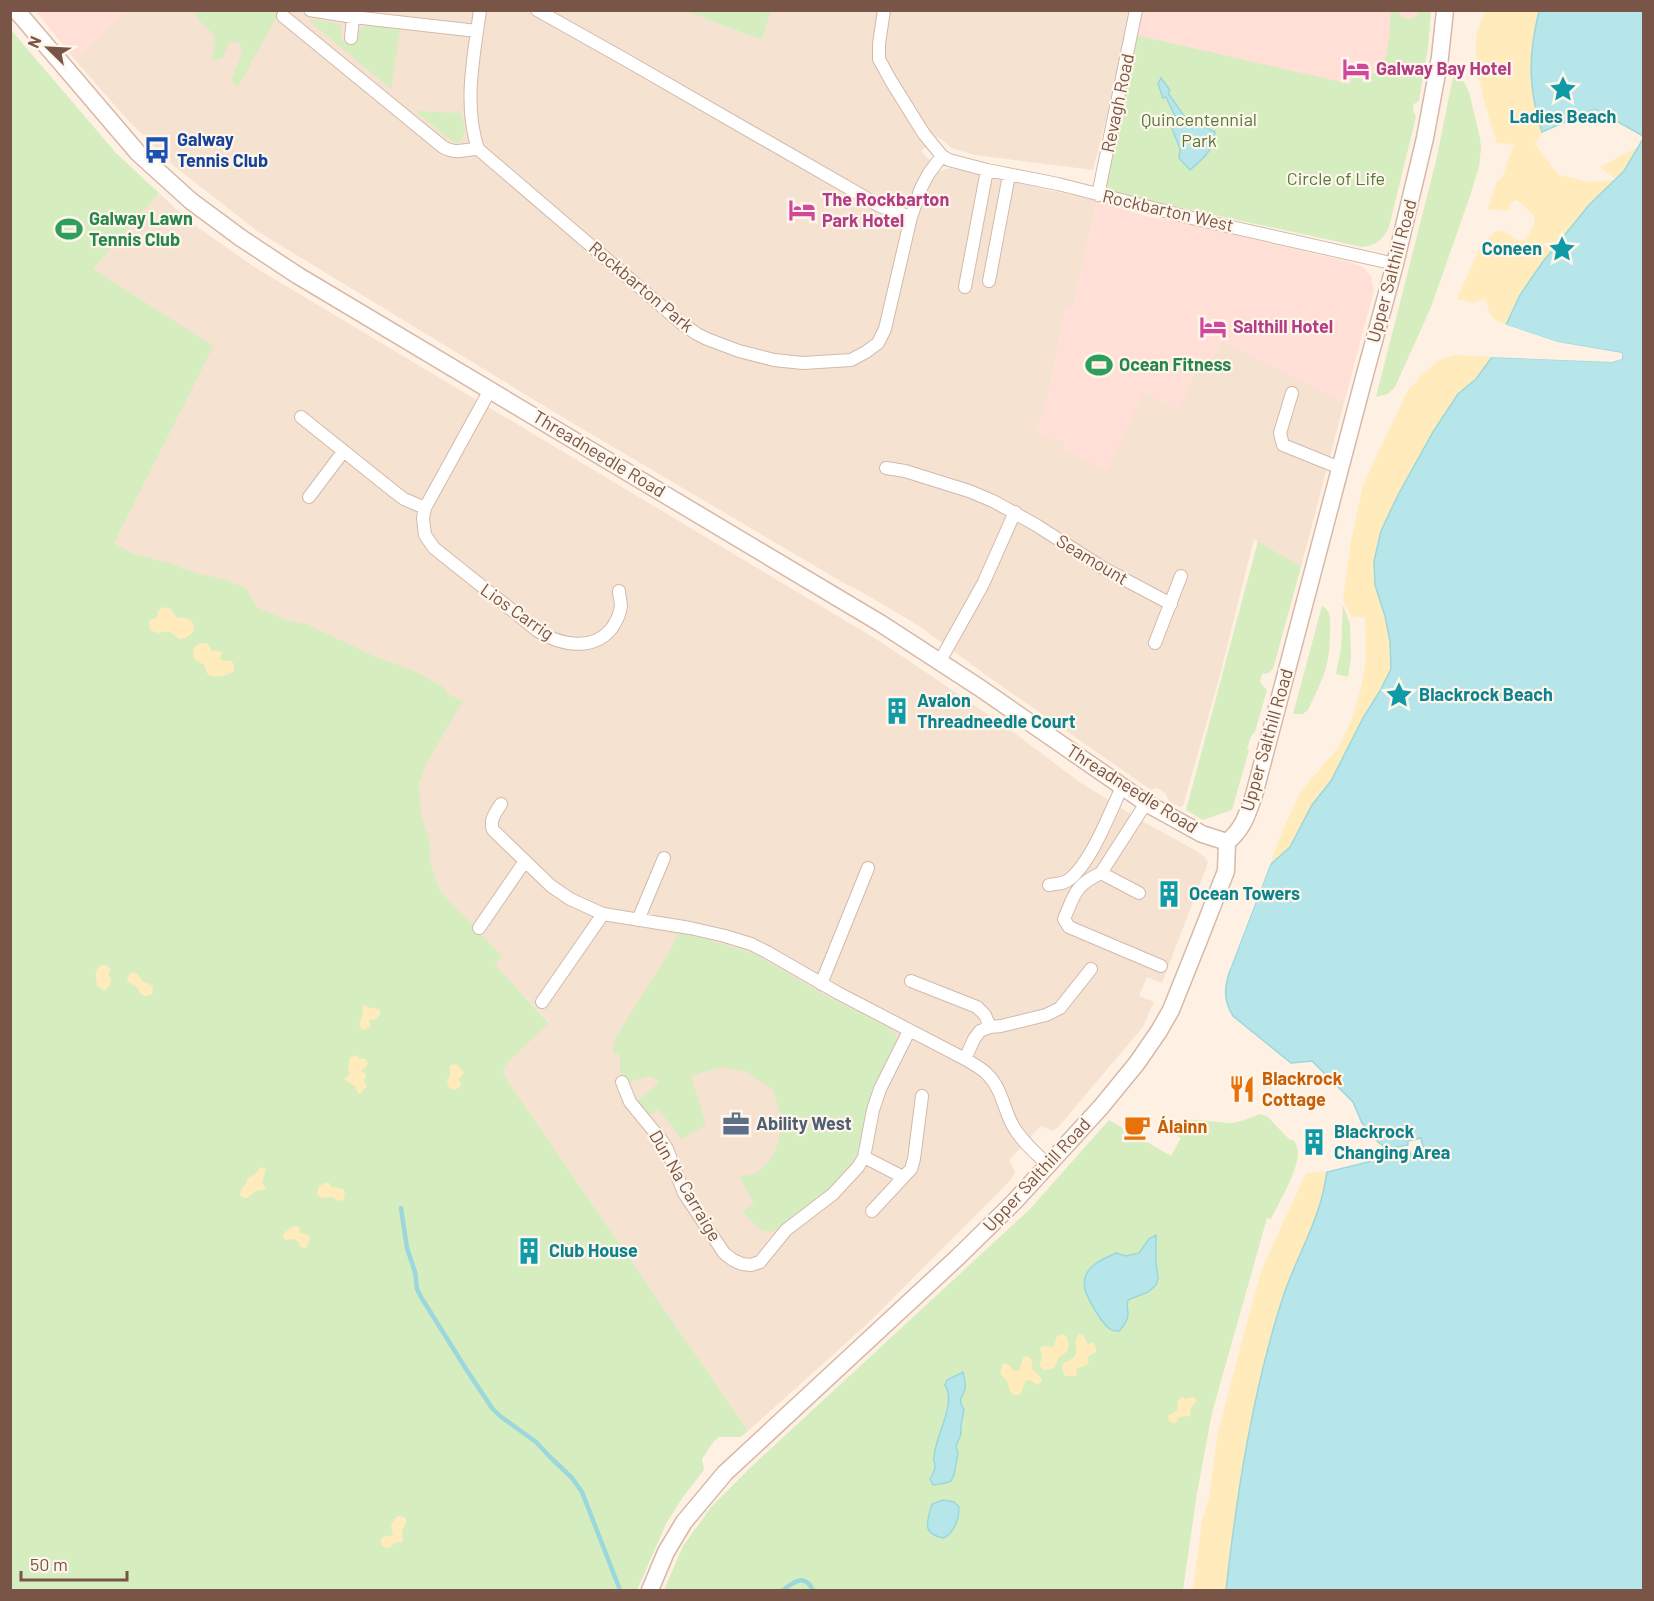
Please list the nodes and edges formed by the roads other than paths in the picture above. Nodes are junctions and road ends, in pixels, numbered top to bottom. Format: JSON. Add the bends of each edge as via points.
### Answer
{"nodes":[{"id":1,"x":16,"y":10,"type":"edge"},
{"id":2,"x":310,"y":10,"type":"edge"},
{"id":3,"x":480,"y":10,"type":"edge"},
{"id":4,"x":537,"y":10,"type":"edge"},
{"id":5,"x":884,"y":10,"type":"edge"},
{"id":6,"x":1136,"y":10,"type":"edge"},
{"id":7,"x":1445,"y":10,"type":"edge"},
{"id":8,"x":283,"y":16,"type":"dead end"},
{"id":9,"x":353,"y":17,"type":"junction"},
{"id":10,"x":477,"y":31,"type":"junction"},
{"id":11,"x":351,"y":38,"type":"dead end"},
{"id":12,"x":478,"y":149,"type":"junction"},
{"id":13,"x":942,"y":156,"type":"junction"},
{"id":14,"x":987,"y":170,"type":"junction"},
{"id":15,"x":1009,"y":175,"type":"junction"},
{"id":16,"x":1098,"y":195,"type":"junction"},
{"id":17,"x":911,"y":217,"type":"junction"},
{"id":18,"x":1395,"y":264,"type":"junction"},
{"id":19,"x":989,"y":281,"type":"dead end"},
{"id":20,"x":965,"y":287,"type":"dead end"},
{"id":21,"x":490,"y":390,"type":"junction"},
{"id":22,"x":1292,"y":393,"type":"dead end"},
{"id":23,"x":301,"y":417,"type":"dead end"},
{"id":24,"x":343,"y":452,"type":"junction"},
{"id":25,"x":886,"y":468,"type":"dead end"},
{"id":26,"x":1340,"y":468,"type":"junction"},
{"id":27,"x":309,"y":497,"type":"dead end"},
{"id":28,"x":425,"y":508,"type":"junction"},
{"id":29,"x":1015,"y":512,"type":"junction"},
{"id":30,"x":1181,"y":576,"type":"dead end"},
{"id":31,"x":619,"y":591,"type":"dead end"},
{"id":32,"x":1170,"y":604,"type":"junction"},
{"id":33,"x":1155,"y":644,"type":"dead end"},
{"id":34,"x":940,"y":661,"type":"junction"},
{"id":35,"x":1122,"y":787,"type":"junction"},
{"id":36,"x":1146,"y":803,"type":"junction"},
{"id":37,"x":501,"y":804,"type":"dead end"},
{"id":38,"x":1227,"y":842,"type":"junction"},
{"id":39,"x":664,"y":858,"type":"dead end"},
{"id":40,"x":525,"y":861,"type":"junction"},
{"id":41,"x":868,"y":868,"type":"dead end"},
{"id":42,"x":1101,"y":873,"type":"junction"},
{"id":43,"x":1049,"y":885,"type":"dead end"},
{"id":44,"x":1139,"y":893,"type":"dead end"},
{"id":45,"x":603,"y":914,"type":"junction"},
{"id":46,"x":638,"y":920,"type":"junction"},
{"id":47,"x":478,"y":928,"type":"dead end"},
{"id":48,"x":1161,"y":966,"type":"dead end"},
{"id":49,"x":1091,"y":969,"type":"dead end"},
{"id":50,"x":910,"y":981,"type":"dead end"},
{"id":51,"x":821,"y":984,"type":"junction"},
{"id":52,"x":542,"y":1002,"type":"dead end"},
{"id":53,"x":990,"y":1027,"type":"junction"},
{"id":54,"x":909,"y":1031,"type":"junction"},
{"id":55,"x":965,"y":1059,"type":"junction"},
{"id":56,"x":622,"y":1082,"type":"dead end"},
{"id":57,"x":922,"y":1096,"type":"dead end"},
{"id":58,"x":864,"y":1157,"type":"junction"},
{"id":59,"x":1048,"y":1165,"type":"junction"},
{"id":60,"x":903,"y":1177,"type":"junction"},
{"id":61,"x":872,"y":1211,"type":"dead end"},
{"id":62,"x":650,"y":1590,"type":"edge"}],
"edges":[{"from":1,"to":21,"type":"main road","name":"Threadneedle Road","via":[[138,153],[190,201],[297,275]]},
{"from":2,"to":9,"type":"street"},
{"from":3,"to":10,"type":"street"},
{"from":4,"to":17,"type":"street","via":[[880,206]]},
{"from":5,"to":13,"type":"street","via":[[879,59],[924,134]]},
{"from":6,"to":16,"type":"street","name":"Revagh Road"},
{"from":7,"to":18,"type":"main road","name":"Upper Salthill Road","via":[[1425,138]]},
{"from":8,"to":12,"type":"street","via":[[443,147],[456,153]]},
{"from":9,"to":10,"type":"street"},
{"from":9,"to":11,"type":"street"},
{"from":10,"to":12,"type":"street","via":[[470,106]]},
{"from":12,"to":17,"type":"street","name":"Rockbarton Park","via":[[697,334],[774,360],[851,360],[878,343],[885,329]]},
{"from":13,"to":14,"type":"street","name":"Rockbarton West"},
{"from":13,"to":17,"type":"street","name":"Rockbarton Park","via":[[921,188]]},
{"from":14,"to":15,"type":"street","name":"Rockbarton West"},
{"from":14,"to":20,"type":"street"},
{"from":15,"to":16,"type":"street","name":"Rockbarton West"},
{"from":15,"to":19,"type":"street"},
{"from":16,"to":18,"type":"street","name":"Rockbarton West"},
{"from":18,"to":26,"type":"main road","name":"Upper Salthill Road"},
{"from":21,"to":28,"type":"street"},
{"from":21,"to":34,"type":"main road","name":"Threadneedle Road"},
{"from":22,"to":26,"type":"street","via":[[1280,433],[1283,444]]},
{"from":23,"to":24,"type":"street"},
{"from":24,"to":27,"type":"street"},
{"from":24,"to":28,"type":"street","via":[[404,499]]},
{"from":25,"to":29,"type":"street","name":"Seamount","via":[[969,491]]},
{"from":26,"to":38,"type":"main road","name":"Upper Salthill Road","via":[[1254,795],[1242,827]]},
{"from":28,"to":31,"type":"street","name":"Lios Carrig","via":[[425,535],[434,548],[550,639],[582,644],[606,634],[619,614]]},
{"from":29,"to":32,"type":"street","name":"Seamount","via":[[1103,568]]},
{"from":29,"to":34,"type":"street","via":[[983,584]]},
{"from":30,"to":32,"type":"street"},
{"from":32,"to":33,"type":"street"},
{"from":34,"to":35,"type":"main road","name":"Threadneedle Road"},
{"from":35,"to":36,"type":"main road","name":"Threadneedle Road"},
{"from":35,"to":43,"type":"street","via":[[1080,869],[1065,883]]},
{"from":36,"to":38,"type":"main road","name":"Threadneedle Road","via":[[1202,834]]},
{"from":36,"to":42,"type":"street"},
{"from":37,"to":40,"type":"street","via":[[491,825]]},
{"from":38,"to":59,"type":"main road","name":"Upper Salthill Road","via":[[1223,880],[1159,1031],[1101,1107]]},
{"from":39,"to":46,"type":"street"},
{"from":40,"to":45,"type":"street","via":[[560,894]]},
{"from":40,"to":47,"type":"street"},
{"from":41,"to":51,"type":"street"},
{"from":42,"to":44,"type":"street"},
{"from":42,"to":48,"type":"street","via":[[1078,888],[1064,919],[1069,927]]},
{"from":45,"to":46,"type":"street"},
{"from":45,"to":52,"type":"street"},
{"from":46,"to":51,"type":"street","via":[[737,939]]},
{"from":49,"to":53,"type":"street","via":[[1053,1013]]},
{"from":50,"to":53,"type":"street","via":[[977,1007],[986,1015]]},
{"from":51,"to":54,"type":"street"},
{"from":53,"to":55,"type":"street","via":[[980,1031]]},
{"from":54,"to":55,"type":"street"},
{"from":54,"to":58,"type":"street","name":"Dún Na Carraige","via":[[880,1089]]},
{"from":55,"to":59,"type":"street","via":[[993,1081],[1019,1136]]},
{"from":56,"to":58,"type":"street","name":"Dún Na Carraige","via":[[630,1102],[667,1149],[684,1193],[724,1253],[742,1264],[760,1262],[786,1230],[833,1194]]},
{"from":57,"to":60,"type":"street","via":[[914,1159]]},
{"from":58,"to":60,"type":"street"},
{"from":59,"to":62,"type":"main road","name":"Upper Salthill Road","via":[[958,1257],[725,1473],[684,1522]]},
{"from":60,"to":61,"type":"street"}]}
